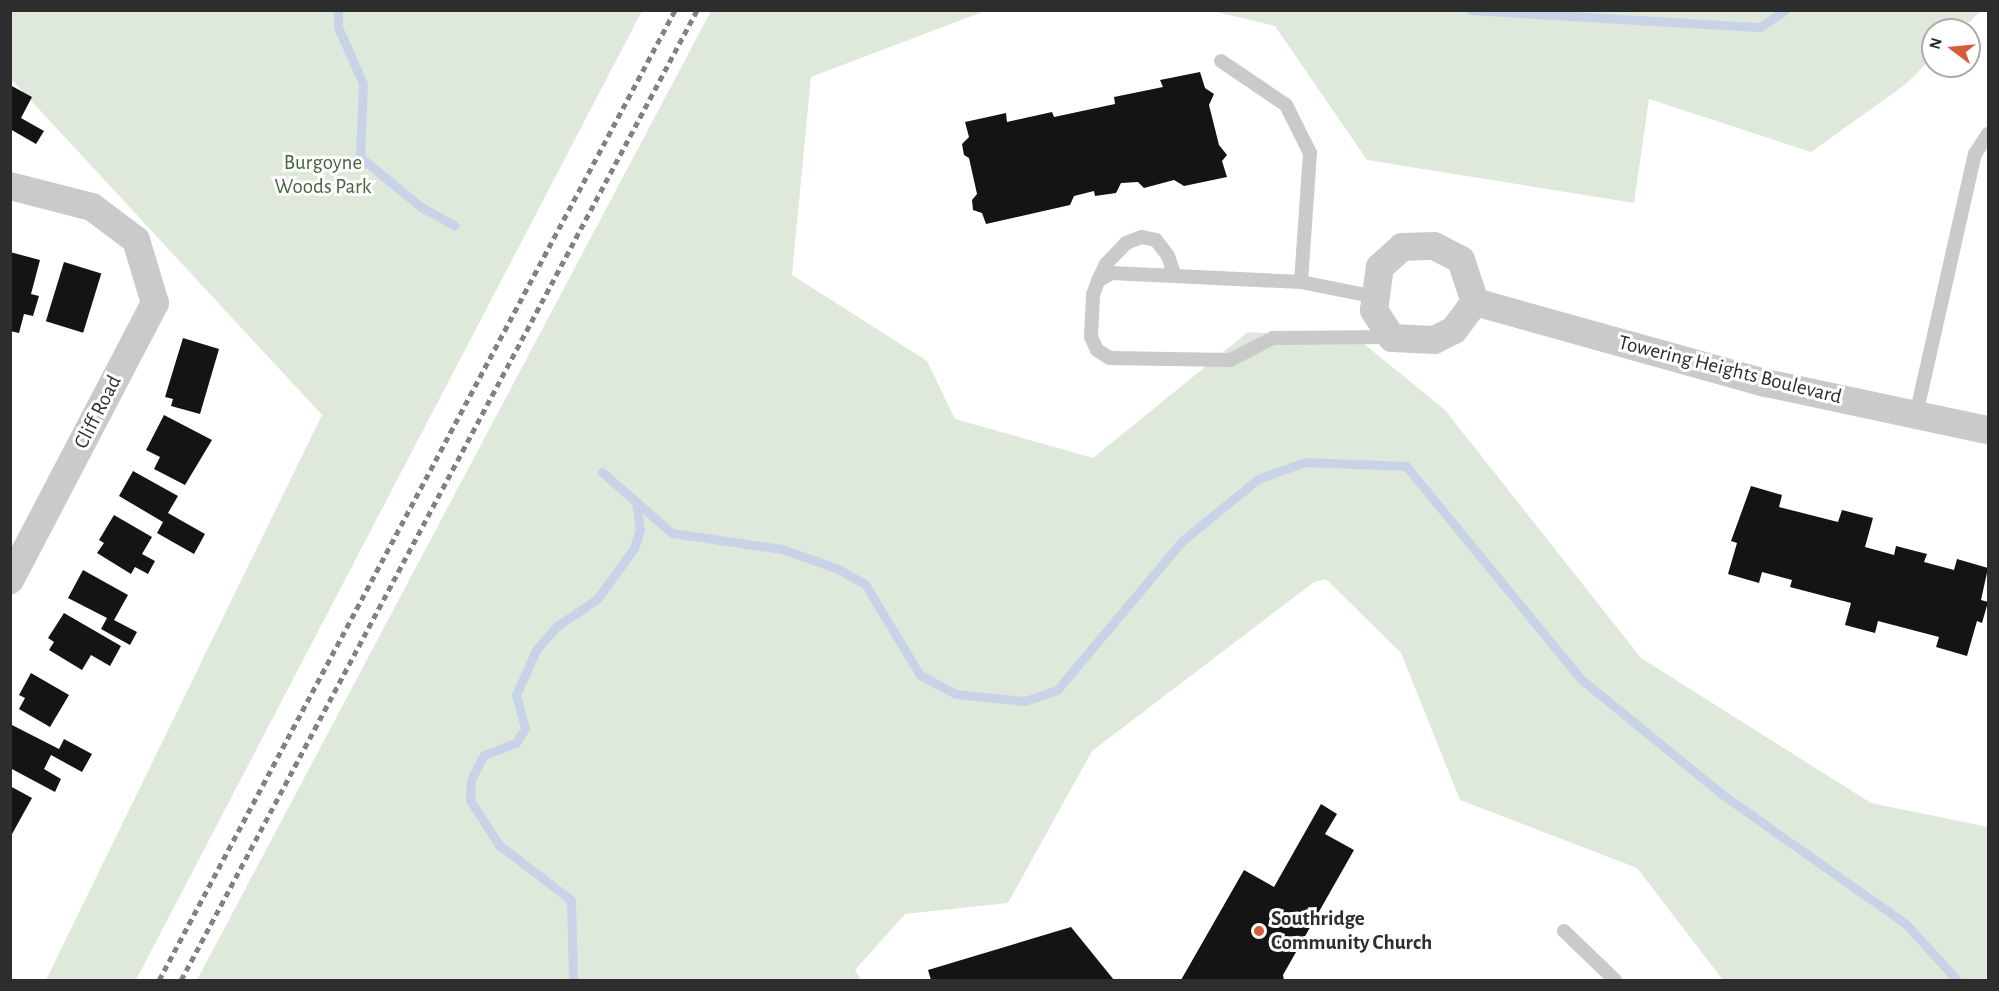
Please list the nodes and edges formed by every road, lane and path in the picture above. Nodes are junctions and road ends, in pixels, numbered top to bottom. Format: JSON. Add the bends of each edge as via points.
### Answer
{"nodes":[{"id":1,"x":1221,"y":61,"type":"dead end"},
{"id":2,"x":1989,"y":134,"type":"edge"},
{"id":3,"x":10,"y":186,"type":"edge"},
{"id":4,"x":1175,"y":276,"type":"junction"},
{"id":5,"x":1098,"y":281,"type":"junction"},
{"id":6,"x":1301,"y":282,"type":"junction"},
{"id":7,"x":1376,"y":297,"type":"junction"},
{"id":8,"x":1475,"y":302,"type":"junction"},
{"id":9,"x":1392,"y":337,"type":"junction"},
{"id":10,"x":1916,"y":415,"type":"junction"},
{"id":11,"x":1989,"y":430,"type":"edge"},
{"id":12,"x":10,"y":580,"type":"edge"},
{"id":13,"x":1564,"y":931,"type":"dead end"},
{"id":14,"x":1615,"y":981,"type":"edge"}],
"edges":[{"from":1,"to":6,"type":"lane","via":[[1286,105],[1310,153]]},
{"from":2,"to":10,"type":"lane","via":[[1975,154]]},
{"from":3,"to":12,"type":"street","name":"Cliff Road","via":[[92,207],[136,240],[154,303]]},
{"from":4,"to":5,"type":"lane","via":[[1111,273]]},
{"from":4,"to":5,"type":"lane","via":[[1168,256],[1156,240],[1142,237],[1126,243],[1106,264]]},
{"from":4,"to":6,"type":"lane"},
{"from":5,"to":9,"type":"lane","via":[[1093,295],[1091,337],[1097,350],[1110,358],[1230,360],[1274,338]]},
{"from":6,"to":7,"type":"lane"},
{"from":7,"to":8,"type":"street","via":[[1380,267],[1402,247],[1434,246],[1461,260]]},
{"from":7,"to":9,"type":"street","via":[[1374,310]]},
{"from":8,"to":9,"type":"street","via":[[1454,330],[1434,340]]},
{"from":8,"to":10,"type":"street","name":"Towering Heights Boulevard","via":[[1766,383]]},
{"from":10,"to":11,"type":"street","name":"Towering Heights Boulevard"},
{"from":13,"to":14,"type":"lane"}]}
